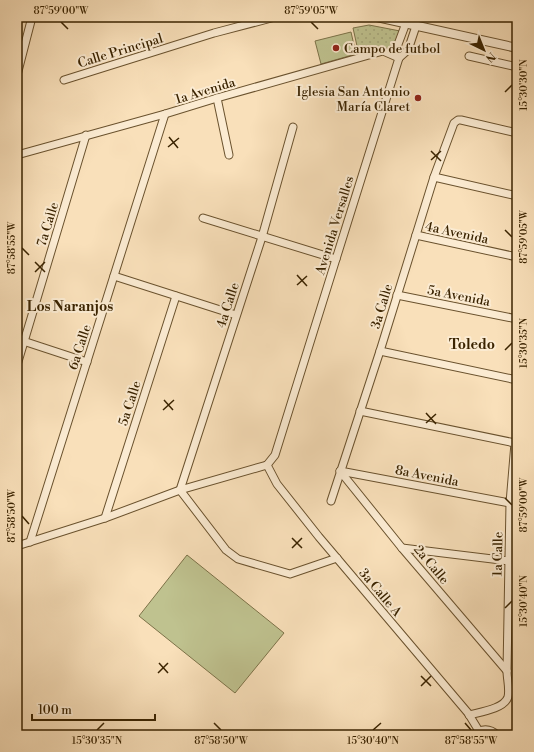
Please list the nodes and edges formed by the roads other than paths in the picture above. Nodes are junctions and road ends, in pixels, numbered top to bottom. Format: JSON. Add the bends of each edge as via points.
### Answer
{"nodes":[{"id":1,"x":32,"y":17,"type":"edge"},
{"id":2,"x":275,"y":17,"type":"edge"},
{"id":3,"x":377,"y":17,"type":"edge"},
{"id":4,"x":396,"y":19,"type":"edge"},
{"id":5,"x":406,"y":23,"type":"junction"},
{"id":6,"x":416,"y":26,"type":"junction"},
{"id":7,"x":517,"y":48,"type":"edge"},
{"id":8,"x":469,"y":56,"type":"dead end"},
{"id":9,"x":399,"y":58,"type":"junction"},
{"id":10,"x":517,"y":67,"type":"edge"},
{"id":11,"x":17,"y":75,"type":"edge"},
{"id":12,"x":64,"y":80,"type":"dead end"},
{"id":13,"x":217,"y":98,"type":"junction"},
{"id":14,"x":165,"y":114,"type":"junction"},
{"id":15,"x":293,"y":127,"type":"dead end"},
{"id":16,"x":517,"y":132,"type":"edge"},
{"id":17,"x":86,"y":135,"type":"junction"},
{"id":18,"x":17,"y":155,"type":"edge"},
{"id":19,"x":229,"y":155,"type":"dead end"},
{"id":20,"x":434,"y":177,"type":"junction"},
{"id":21,"x":517,"y":196,"type":"edge"},
{"id":22,"x":203,"y":218,"type":"dead end"},
{"id":23,"x":416,"y":235,"type":"junction"},
{"id":24,"x":262,"y":236,"type":"junction"},
{"id":25,"x":517,"y":257,"type":"edge"},
{"id":26,"x":336,"y":258,"type":"junction"},
{"id":27,"x":114,"y":276,"type":"junction"},
{"id":28,"x":397,"y":295,"type":"junction"},
{"id":29,"x":176,"y":296,"type":"junction"},
{"id":30,"x":236,"y":315,"type":"junction"},
{"id":31,"x":517,"y":319,"type":"edge"},
{"id":32,"x":21,"y":340,"type":"edge"},
{"id":33,"x":380,"y":352,"type":"junction"},
{"id":34,"x":86,"y":362,"type":"junction"},
{"id":35,"x":17,"y":365,"type":"edge"},
{"id":36,"x":517,"y":380,"type":"edge"},
{"id":37,"x":360,"y":411,"type":"junction"},
{"id":38,"x":516,"y":440,"type":"edge"},
{"id":39,"x":267,"y":465,"type":"junction"},
{"id":40,"x":340,"y":471,"type":"junction"},
{"id":41,"x":180,"y":490,"type":"junction"},
{"id":42,"x":331,"y":501,"type":"dead end"},
{"id":43,"x":510,"y":503,"type":"junction"},
{"id":44,"x":105,"y":518,"type":"junction"},
{"id":45,"x":30,"y":542,"type":"junction"},
{"id":46,"x":17,"y":546,"type":"edge"},
{"id":47,"x":402,"y":548,"type":"junction"},
{"id":48,"x":337,"y":558,"type":"junction"},
{"id":49,"x":509,"y":561,"type":"junction"},
{"id":50,"x":507,"y":671,"type":"junction"},
{"id":51,"x":469,"y":715,"type":"junction"},
{"id":52,"x":477,"y":733,"type":"edge"},
{"id":53,"x":497,"y":735,"type":"edge"}],
"edges":[{"from":1,"to":11,"type":"street"},
{"from":2,"to":12,"type":"street","name":"Calle Principal"},
{"from":3,"to":4,"type":"street"},
{"from":4,"to":5,"type":"street"},
{"from":5,"to":6,"type":"street"},
{"from":5,"to":9,"type":"street","name":"Avenida Versalles","via":[[397,47]]},
{"from":6,"to":7,"type":"street"},
{"from":6,"to":9,"type":"street","name":"Avenida Versalles","via":[[408,50]]},
{"from":8,"to":10,"type":"street"},
{"from":9,"to":13,"type":"street","name":"1a Avenida","via":[[383,51]]},
{"from":9,"to":26,"type":"street","name":"Avenida Versalles"},
{"from":13,"to":14,"type":"street","name":"1a Avenida"},
{"from":13,"to":19,"type":"street"},
{"from":14,"to":17,"type":"street","name":"1a Avenida"},
{"from":14,"to":27,"type":"street","name":"6a Calle"},
{"from":15,"to":24,"type":"street","name":"4a Calle"},
{"from":16,"to":20,"type":"street","name":"3a Calle","via":[[458,120],[454,123]]},
{"from":17,"to":18,"type":"street","name":"1a Avenida"},
{"from":17,"to":32,"type":"street","name":"7a Calle"},
{"from":20,"to":21,"type":"street"},
{"from":20,"to":23,"type":"street","name":"3a Calle"},
{"from":22,"to":24,"type":"street"},
{"from":23,"to":25,"type":"street","name":"4a Avenida"},
{"from":23,"to":28,"type":"street","name":"3a Calle"},
{"from":24,"to":26,"type":"street"},
{"from":24,"to":30,"type":"street","name":"4a Calle"},
{"from":26,"to":39,"type":"street","name":"Avenida Versalles","via":[[275,455]]},
{"from":27,"to":29,"type":"street"},
{"from":27,"to":34,"type":"street","name":"6a Calle"},
{"from":28,"to":31,"type":"street","name":"5a Avenida"},
{"from":28,"to":33,"type":"street","name":"3a Calle"},
{"from":29,"to":30,"type":"street"},
{"from":29,"to":44,"type":"street","name":"5a Calle"},
{"from":30,"to":41,"type":"street","name":"4a Calle"},
{"from":32,"to":34,"type":"street"},
{"from":32,"to":35,"type":"street","name":"7a Calle"},
{"from":33,"to":36,"type":"street"},
{"from":33,"to":37,"type":"street","name":"3a Calle"},
{"from":34,"to":45,"type":"street","name":"6a Calle"},
{"from":37,"to":38,"type":"street"},
{"from":37,"to":40,"type":"street","name":"3a Calle"},
{"from":38,"to":43,"type":"street","name":"1a Calle"},
{"from":39,"to":41,"type":"street"},
{"from":39,"to":48,"type":"street","name":"3a Calle A","via":[[277,484]]},
{"from":40,"to":42,"type":"street","name":"3a Calle"},
{"from":40,"to":43,"type":"street","name":"8a Avenida"},
{"from":40,"to":47,"type":"street","name":"2a Calle"},
{"from":41,"to":44,"type":"street"},
{"from":41,"to":48,"type":"street","via":[[226,550],[238,559],[290,574]]},
{"from":43,"to":49,"type":"street","name":"1a Calle"},
{"from":44,"to":45,"type":"street"},
{"from":45,"to":46,"type":"street"},
{"from":47,"to":49,"type":"street"},
{"from":47,"to":50,"type":"street","name":"2a Calle"},
{"from":48,"to":51,"type":"street","name":"3a Calle A"},
{"from":49,"to":50,"type":"street","name":"1a Calle"},
{"from":50,"to":51,"type":"street","name":"1a Calle","via":[[506,702],[496,708]]},
{"from":51,"to":52,"type":"street","name":"3a Calle A"},
{"from":52,"to":53,"type":"street","via":[[490,730]]}]}
